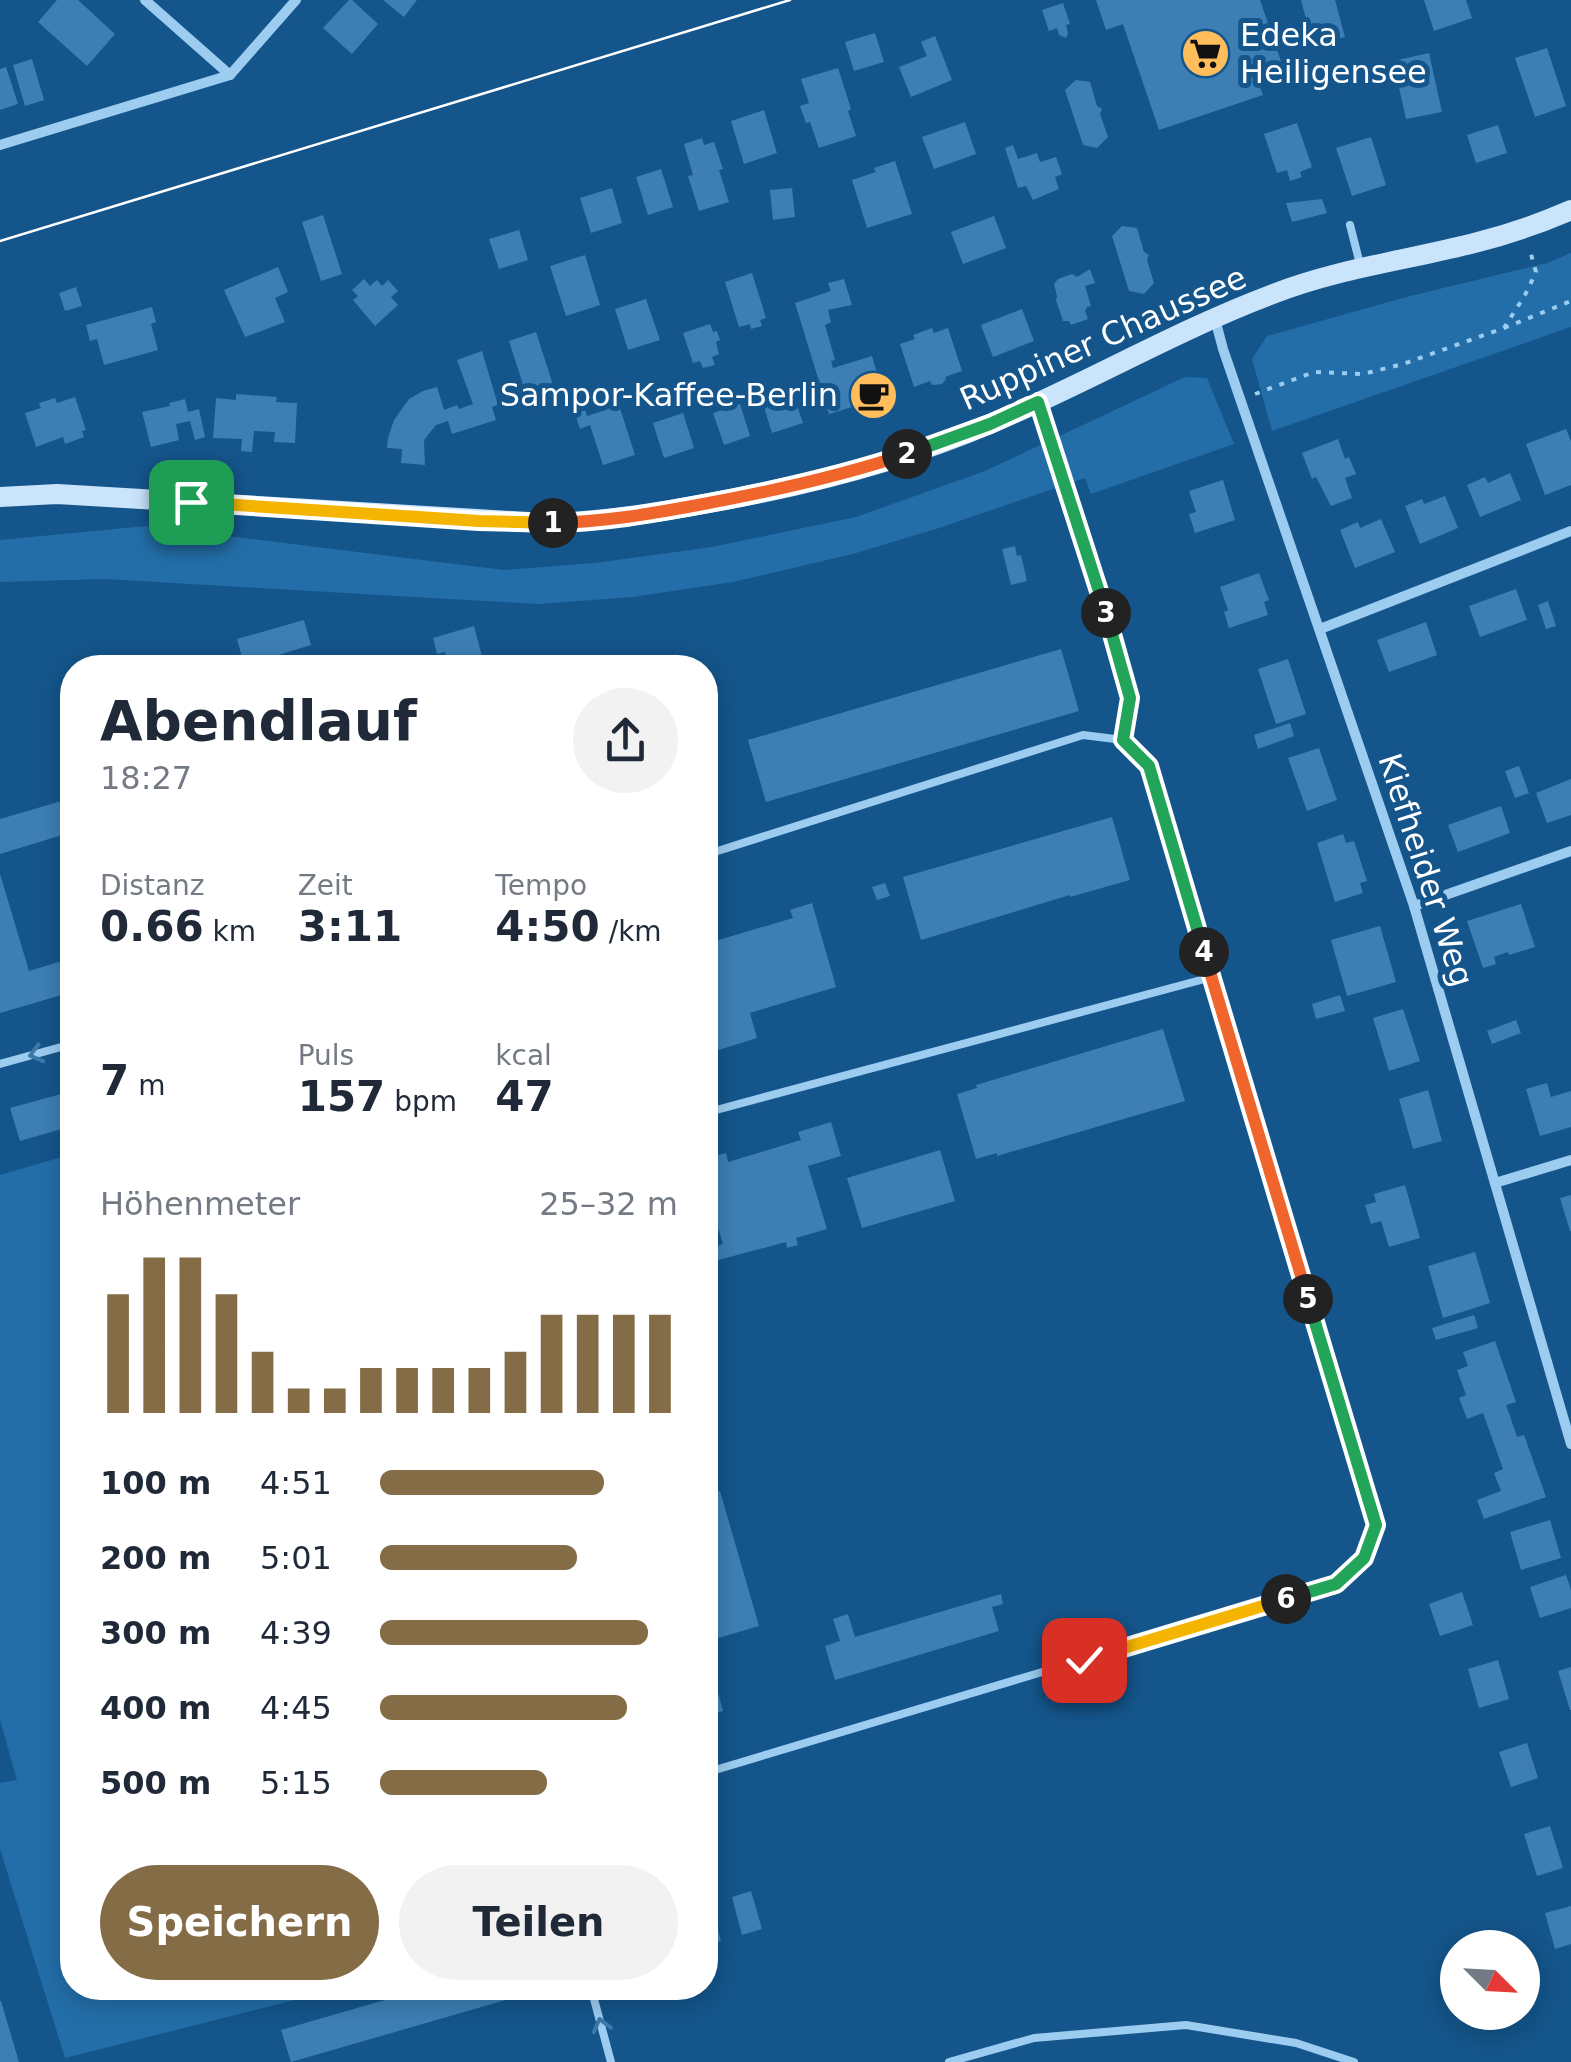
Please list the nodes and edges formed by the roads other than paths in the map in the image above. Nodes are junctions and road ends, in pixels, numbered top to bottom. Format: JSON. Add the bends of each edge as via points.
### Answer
{"nodes":[{"id":1,"x":145,"y":0,"type":"edge"},
{"id":2,"x":296,"y":0,"type":"edge"},
{"id":3,"x":230,"y":75,"type":"junction"},
{"id":4,"x":0,"y":145,"type":"edge"},
{"id":5,"x":1571,"y":210,"type":"edge"},
{"id":6,"x":1350,"y":225,"type":"dead end"},
{"id":7,"x":1361,"y":268,"type":"junction"},
{"id":8,"x":1215,"y":318,"type":"junction"},
{"id":9,"x":1038,"y":402,"type":"junction"},
{"id":10,"x":0,"y":497,"type":"edge"},
{"id":11,"x":1571,"y":532,"type":"edge"},
{"id":12,"x":1320,"y":629,"type":"junction"},
{"id":13,"x":1123,"y":740,"type":"junction"},
{"id":14,"x":718,"y":851,"type":"edge"},
{"id":15,"x":1571,"y":851,"type":"edge"},
{"id":16,"x":1414,"y":906,"type":"junction"},
{"id":17,"x":1212,"y":977,"type":"junction"},
{"id":18,"x":60,"y":1047,"type":"edge"},
{"id":19,"x":0,"y":1064,"type":"edge"},
{"id":20,"x":718,"y":1110,"type":"edge"},
{"id":21,"x":1571,"y":1160,"type":"edge"},
{"id":22,"x":1495,"y":1184,"type":"junction"},
{"id":23,"x":1571,"y":1444,"type":"edge"},
{"id":24,"x":718,"y":1769,"type":"edge"},
{"id":25,"x":594,"y":2000,"type":"edge"},
{"id":26,"x":610,"y":2062,"type":"edge"},
{"id":27,"x":949,"y":2062,"type":"edge"},
{"id":28,"x":1354,"y":2062,"type":"edge"}],
"edges":[{"from":1,"to":3,"type":"street"},
{"from":2,"to":3,"type":"street"},
{"from":3,"to":4,"type":"street"},
{"from":5,"to":7,"type":"main road","name":"Ruppiner Chaussee","via":[[1479,242]]},
{"from":6,"to":7,"type":"lane"},
{"from":7,"to":8,"type":"main road","name":"Ruppiner Chaussee"},
{"from":8,"to":9,"type":"main road","name":"Ruppiner Chaussee"},
{"from":8,"to":12,"type":"street","name":"Kiefheider Weg"},
{"from":9,"to":10,"type":"main road","name":"Ruppiner Chaussee","via":[[939,444],[822,480],[601,520],[528,523],[57,494]]},
{"from":9,"to":13,"type":"lane","via":[[1130,698]]},
{"from":11,"to":12,"type":"street"},
{"from":12,"to":16,"type":"street","name":"Kiefheider Weg"},
{"from":13,"to":14,"type":"lane","via":[[1083,735]]},
{"from":13,"to":17,"type":"lane","via":[[1149,766]]},
{"from":15,"to":16,"type":"street"},
{"from":16,"to":22,"type":"street","name":"Kiefheider Weg"},
{"from":17,"to":20,"type":"lane"},
{"from":17,"to":24,"type":"lane","via":[[1376,1525],[1364,1558],[1336,1584]]},
{"from":18,"to":19,"type":"lane","one_way":true},
{"from":21,"to":22,"type":"street"},
{"from":22,"to":23,"type":"street","name":"Kiefheider Weg"},
{"from":26,"to":25,"type":"lane","one_way":true},
{"from":27,"to":28,"type":"lane","via":[[1034,2038],[1186,2024],[1296,2043]]}]}
